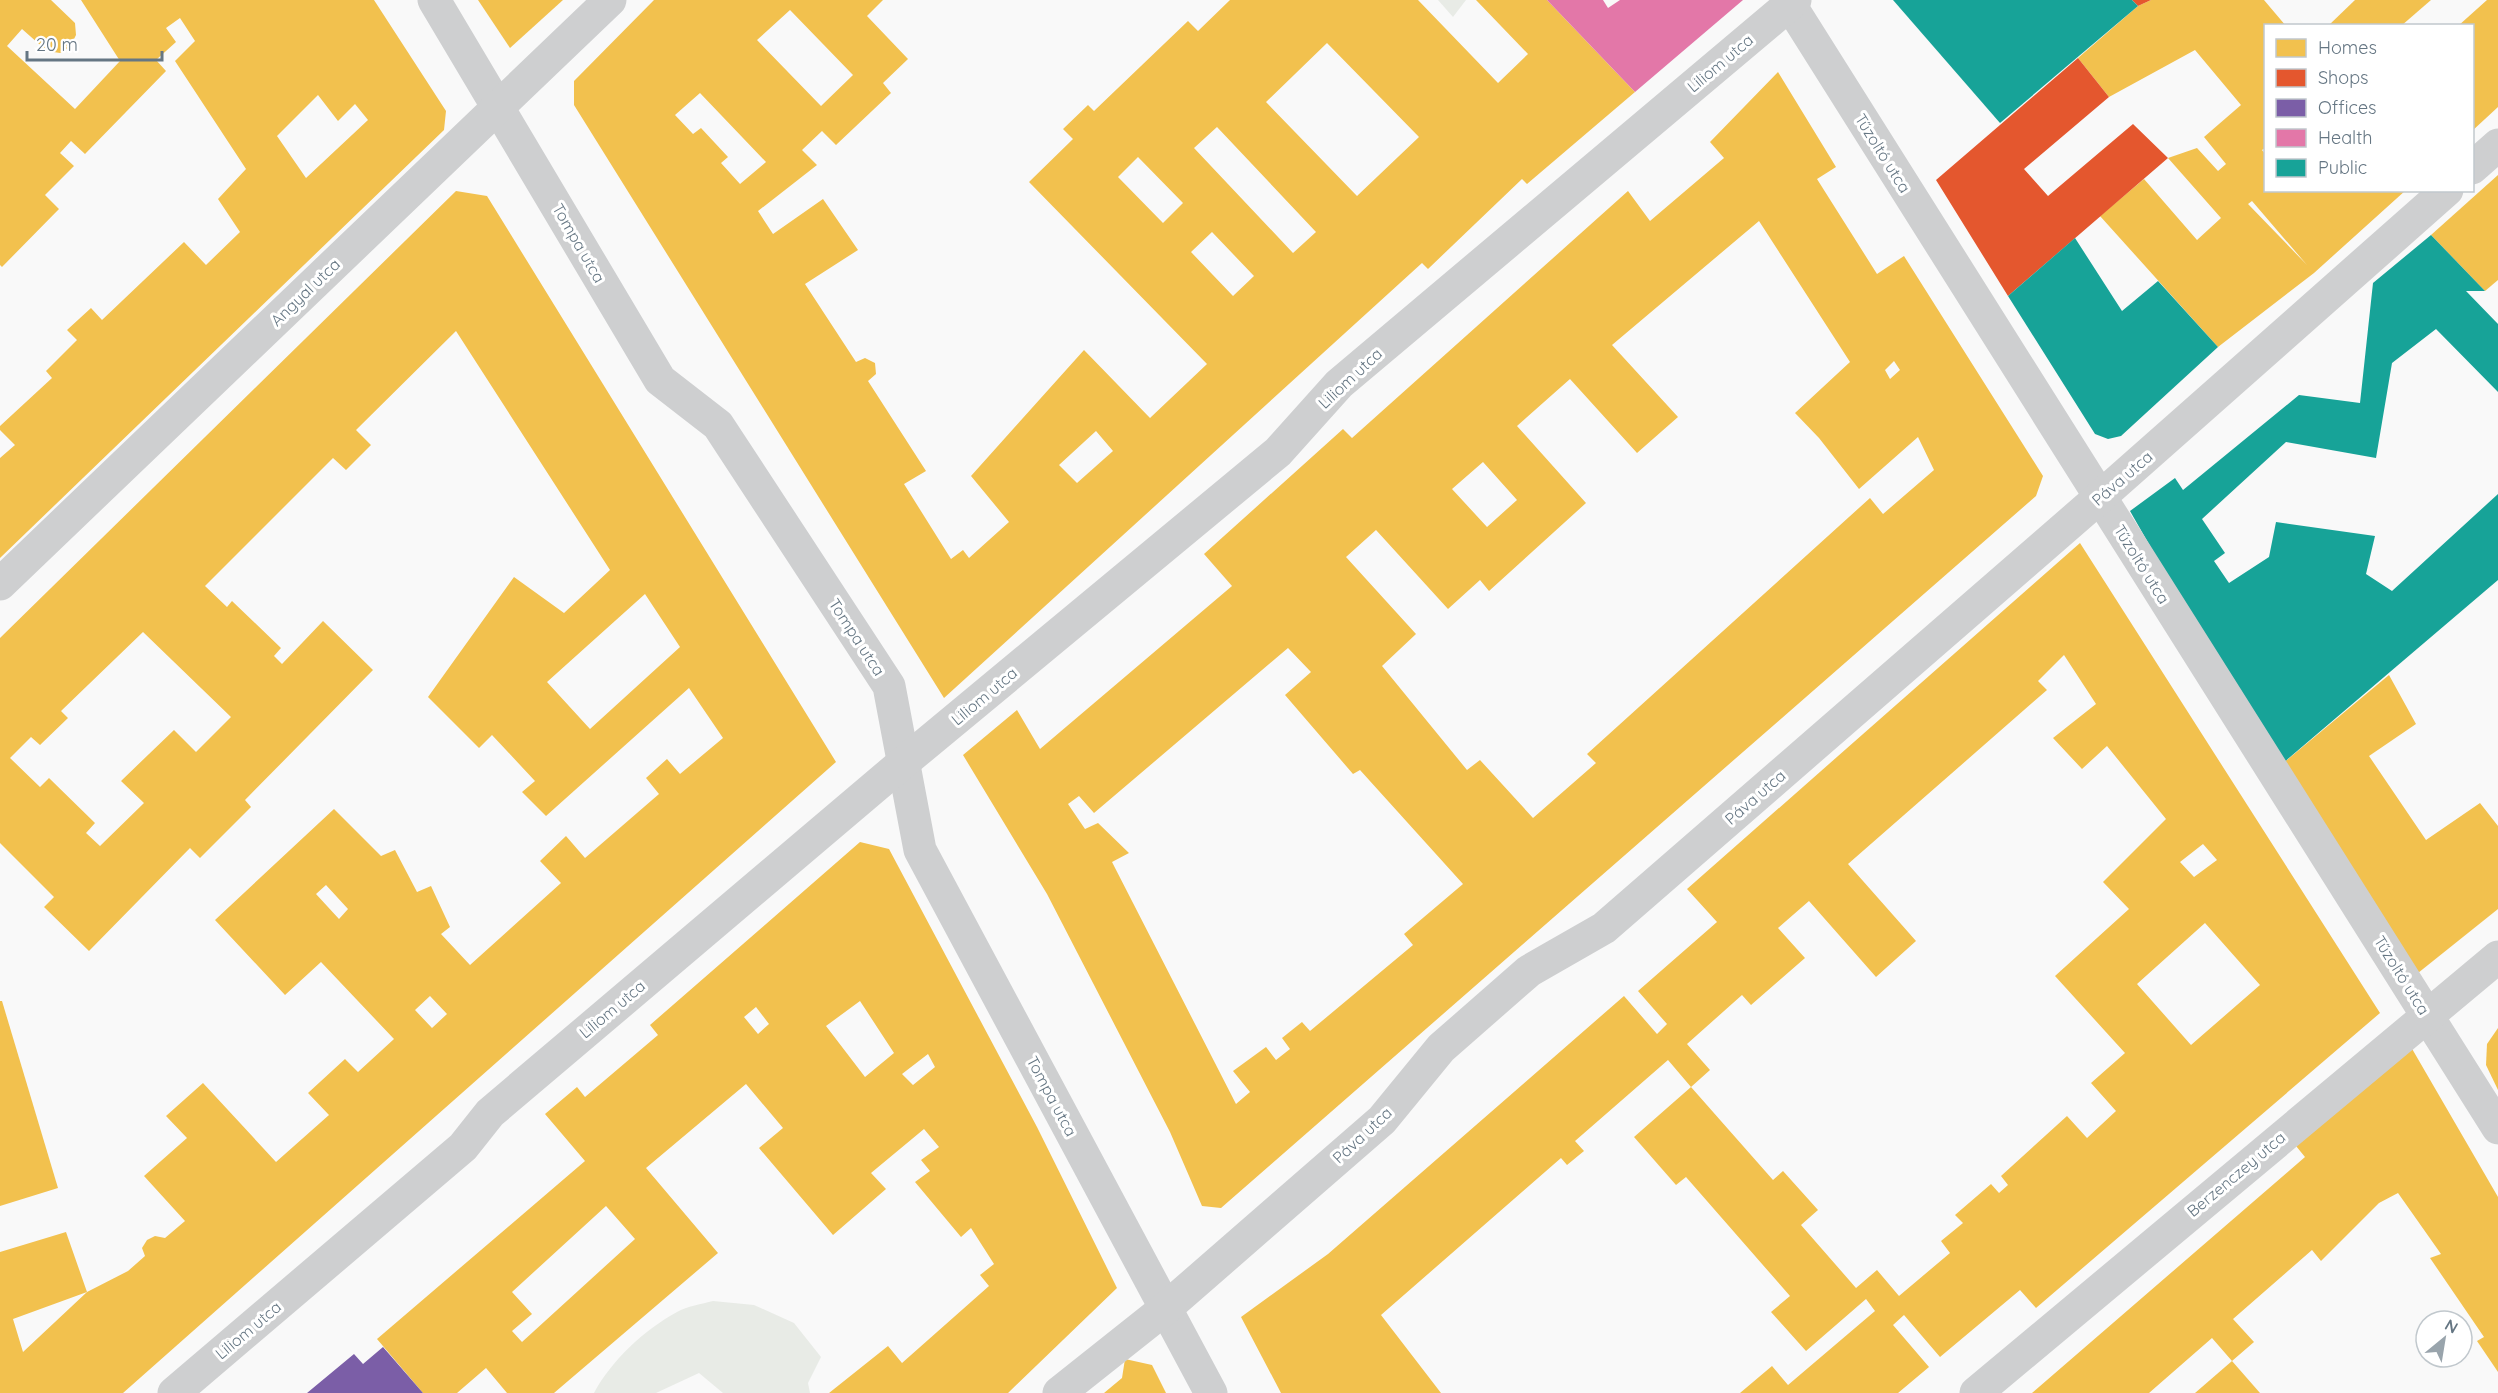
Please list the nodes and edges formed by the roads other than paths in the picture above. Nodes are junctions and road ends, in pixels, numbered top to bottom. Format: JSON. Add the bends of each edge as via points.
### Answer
{"nodes":[{"id":1,"x":434,"y":0,"type":"edge"},
{"id":2,"x":610,"y":0,"type":"edge"},
{"id":3,"x":1790,"y":1,"type":"edge"},
{"id":4,"x":499,"y":106,"type":"junction"},
{"id":5,"x":2498,"y":145,"type":"edge"},
{"id":6,"x":2474,"y":166,"type":"edge"},
{"id":7,"x":2445,"y":192,"type":"edge"},
{"id":8,"x":2100,"y":497,"type":"junction"},
{"id":9,"x":0,"y":584,"type":"edge"},
{"id":10,"x":904,"y":762,"type":"junction"},
{"id":11,"x":2498,"y":957,"type":"edge"},
{"id":12,"x":2427,"y":1014,"type":"junction"},
{"id":13,"x":2498,"y":1128,"type":"edge"},
{"id":14,"x":1166,"y":1308,"type":"junction"},
{"id":15,"x":174,"y":1393,"type":"edge"},
{"id":16,"x":1059,"y":1393,"type":"edge"},
{"id":17,"x":1211,"y":1393,"type":"edge"},
{"id":18,"x":1976,"y":1393,"type":"edge"}],
"edges":[{"from":1,"to":4,"type":"street","name":"Tompa utca"},
{"from":2,"to":4,"type":"street","name":"Angyal utca"},
{"from":3,"to":8,"type":"street","name":"Tűzoltó utca"},
{"from":3,"to":10,"type":"street","name":"Liliom utca","via":[[1339,384],[1278,452]]},
{"from":4,"to":9,"type":"street","name":"Angyal utca"},
{"from":4,"to":10,"type":"street","name":"Tompa utca","via":[[660,380],[718,425],[890,686]]},
{"from":5,"to":6,"type":"street"},
{"from":7,"to":8,"type":"street","name":"Páva utca"},
{"from":8,"to":12,"type":"street","name":"Tűzoltó utca"},
{"from":8,"to":14,"type":"street","name":"Páva utca","via":[[1604,928],[1529,971],[1441,1048],[1382,1120]]},
{"from":10,"to":14,"type":"street","name":"Tompa utca","via":[[920,850]]},
{"from":10,"to":15,"type":"street","name":"Liliom utca","via":[[490,1113],[463,1147]]},
{"from":11,"to":12,"type":"street","name":"Berzenczey utca"},
{"from":12,"to":13,"type":"street","name":"Tűzoltó utca"},
{"from":12,"to":18,"type":"street","name":"Berzenczey utca"},
{"from":14,"to":16,"type":"street","name":"Páva utca"},
{"from":14,"to":17,"type":"street","name":"Tompa utca"}]}
